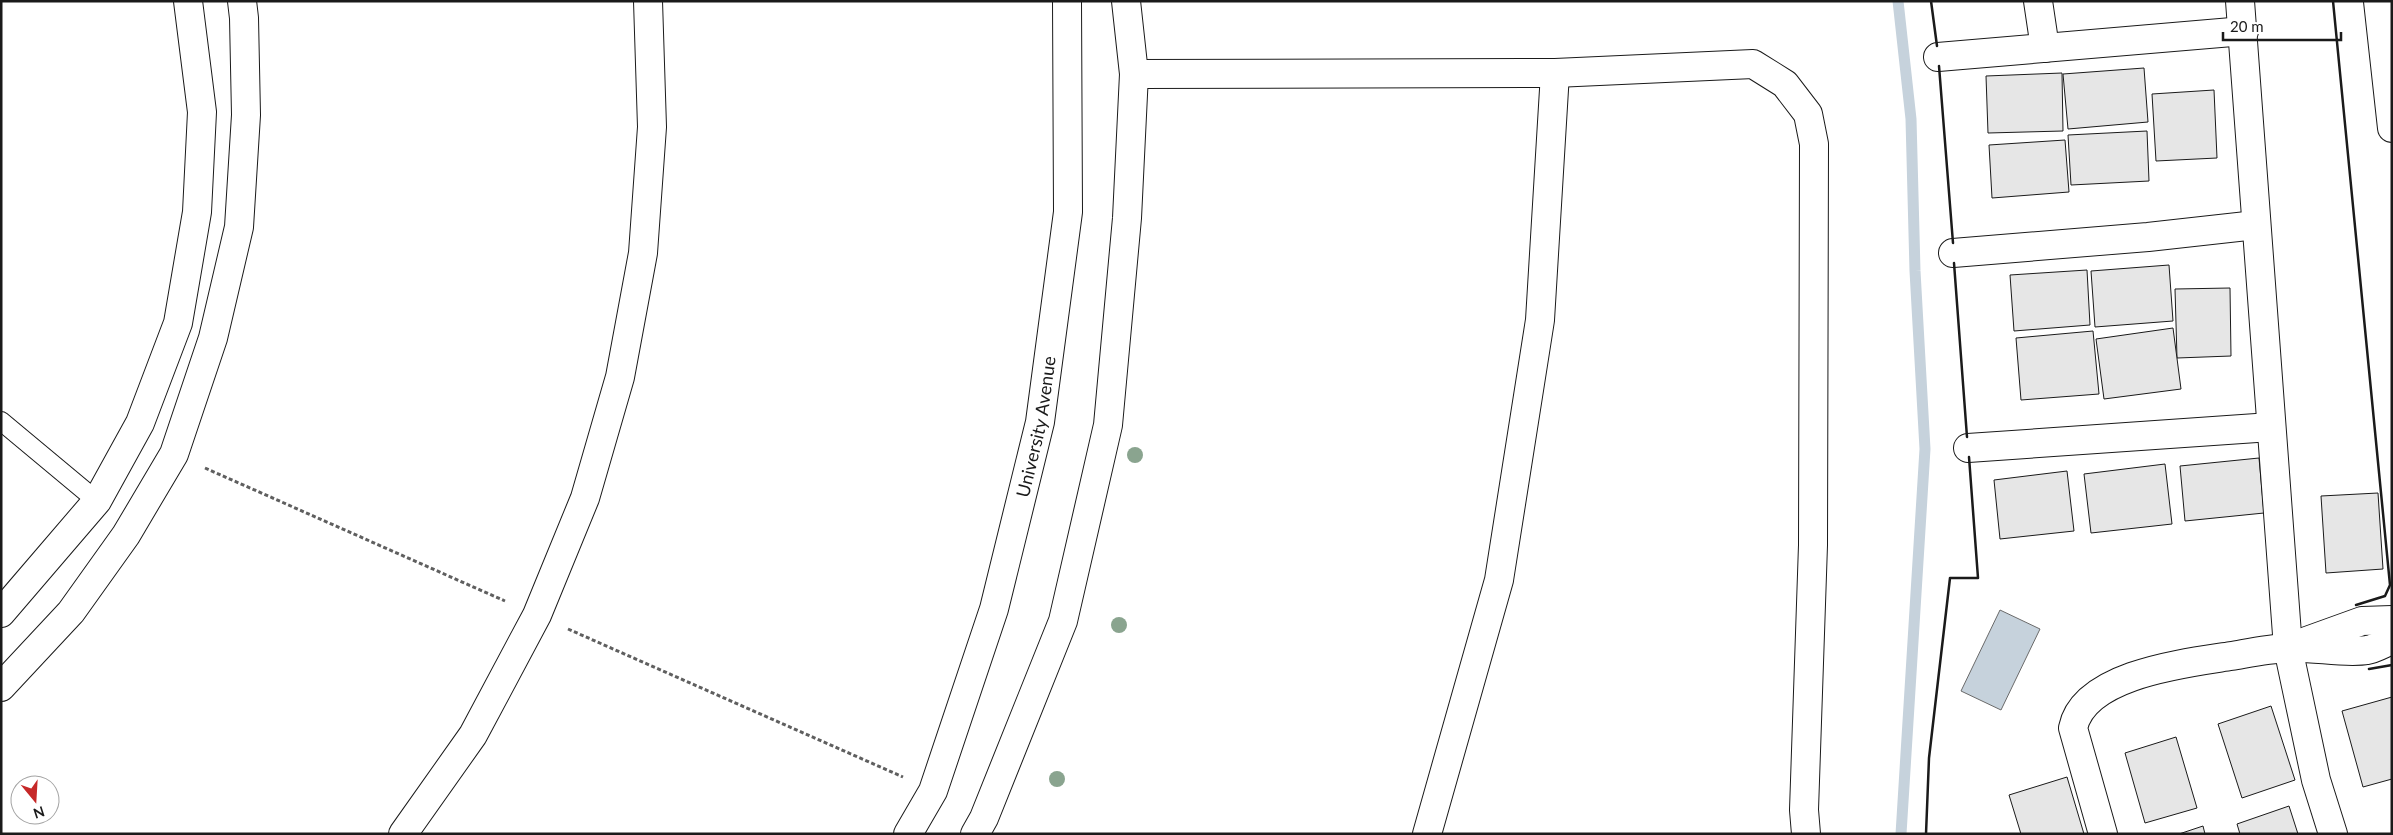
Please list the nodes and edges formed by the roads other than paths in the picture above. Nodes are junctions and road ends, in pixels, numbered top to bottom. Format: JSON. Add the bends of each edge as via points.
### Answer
{"nodes":[{"id":1,"x":188,"y":1,"type":"edge"},
{"id":2,"x":242,"y":1,"type":"edge"},
{"id":3,"x":648,"y":1,"type":"edge"},
{"id":4,"x":1067,"y":1,"type":"edge"},
{"id":5,"x":1126,"y":1,"type":"edge"},
{"id":6,"x":2038,"y":1,"type":"edge"},
{"id":7,"x":2240,"y":1,"type":"edge"},
{"id":8,"x":2378,"y":1,"type":"edge"},
{"id":9,"x":2244,"y":31,"type":"junction"},
{"id":10,"x":2045,"y":48,"type":"junction"},
{"id":11,"x":1938,"y":57,"type":"dead end"},
{"id":12,"x":1555,"y":73,"type":"junction"},
{"id":13,"x":1134,"y":74,"type":"junction"},
{"id":14,"x":2391,"y":119,"type":"edge"},
{"id":15,"x":2256,"y":225,"type":"junction"},
{"id":16,"x":1953,"y":253,"type":"dead end"},
{"id":17,"x":1,"y":421,"type":"edge"},
{"id":18,"x":2271,"y":427,"type":"junction"},
{"id":19,"x":1968,"y":448,"type":"dead end"},
{"id":20,"x":97,"y":502,"type":"junction"},
{"id":21,"x":1,"y":613,"type":"edge"},
{"id":22,"x":2392,"y":620,"type":"edge"},
{"id":23,"x":2392,"y":640,"type":"edge"},
{"id":24,"x":2288,"y":648,"type":"junction"},
{"id":25,"x":1,"y":687,"type":"edge"},
{"id":26,"x":403,"y":834,"type":"edge"},
{"id":27,"x":908,"y":834,"type":"edge"},
{"id":28,"x":975,"y":834,"type":"edge"},
{"id":29,"x":1427,"y":834,"type":"edge"},
{"id":30,"x":1806,"y":834,"type":"edge"},
{"id":31,"x":2102,"y":834,"type":"edge"},
{"id":32,"x":2333,"y":834,"type":"edge"}],
"edges":[{"from":1,"to":20,"type":"street","via":[[202,112],[197,212],[178,323],[140,423]]},
{"from":2,"to":25,"type":"street","via":[[246,115],[239,227],[213,338],[174,454],[126,535],[71,612]]},
{"from":3,"to":26,"type":"street","via":[[652,127],[643,253],[620,377],[588,489],[532,624],[473,735]]},
{"from":4,"to":27,"type":"street","name":"University Avenue","via":[[1068,212],[1040,422],[994,609],[933,791]]},
{"from":5,"to":13,"type":"street"},
{"from":6,"to":10,"type":"street"},
{"from":7,"to":9,"type":"street"},
{"from":8,"to":14,"type":"street"},
{"from":9,"to":10,"type":"street"},
{"from":9,"to":15,"type":"street"},
{"from":10,"to":11,"type":"street"},
{"from":12,"to":13,"type":"street"},
{"from":12,"to":29,"type":"street","via":[[1540,320],[1498,580]]},
{"from":12,"to":30,"type":"street","via":[[1753,64],[1785,84],[1808,114],[1814,144],[1813,535],[1804,810]]},
{"from":13,"to":28,"type":"street","via":[[1127,218],[1108,425],[1063,621]]},
{"from":15,"to":16,"type":"street"},
{"from":15,"to":18,"type":"street"},
{"from":17,"to":20,"type":"lane"},
{"from":18,"to":19,"type":"street"},
{"from":18,"to":24,"type":"street"},
{"from":20,"to":21,"type":"street"},
{"from":22,"to":24,"type":"street","via":[[2362,620]]},
{"from":23,"to":24,"type":"street","via":[[2367,650]]},
{"from":24,"to":31,"type":"street","via":[[2181,664],[2138,675],[2107,688],[2087,702],[2075,718],[2073,728]]},
{"from":24,"to":32,"type":"street","via":[[2316,780]]}]}
